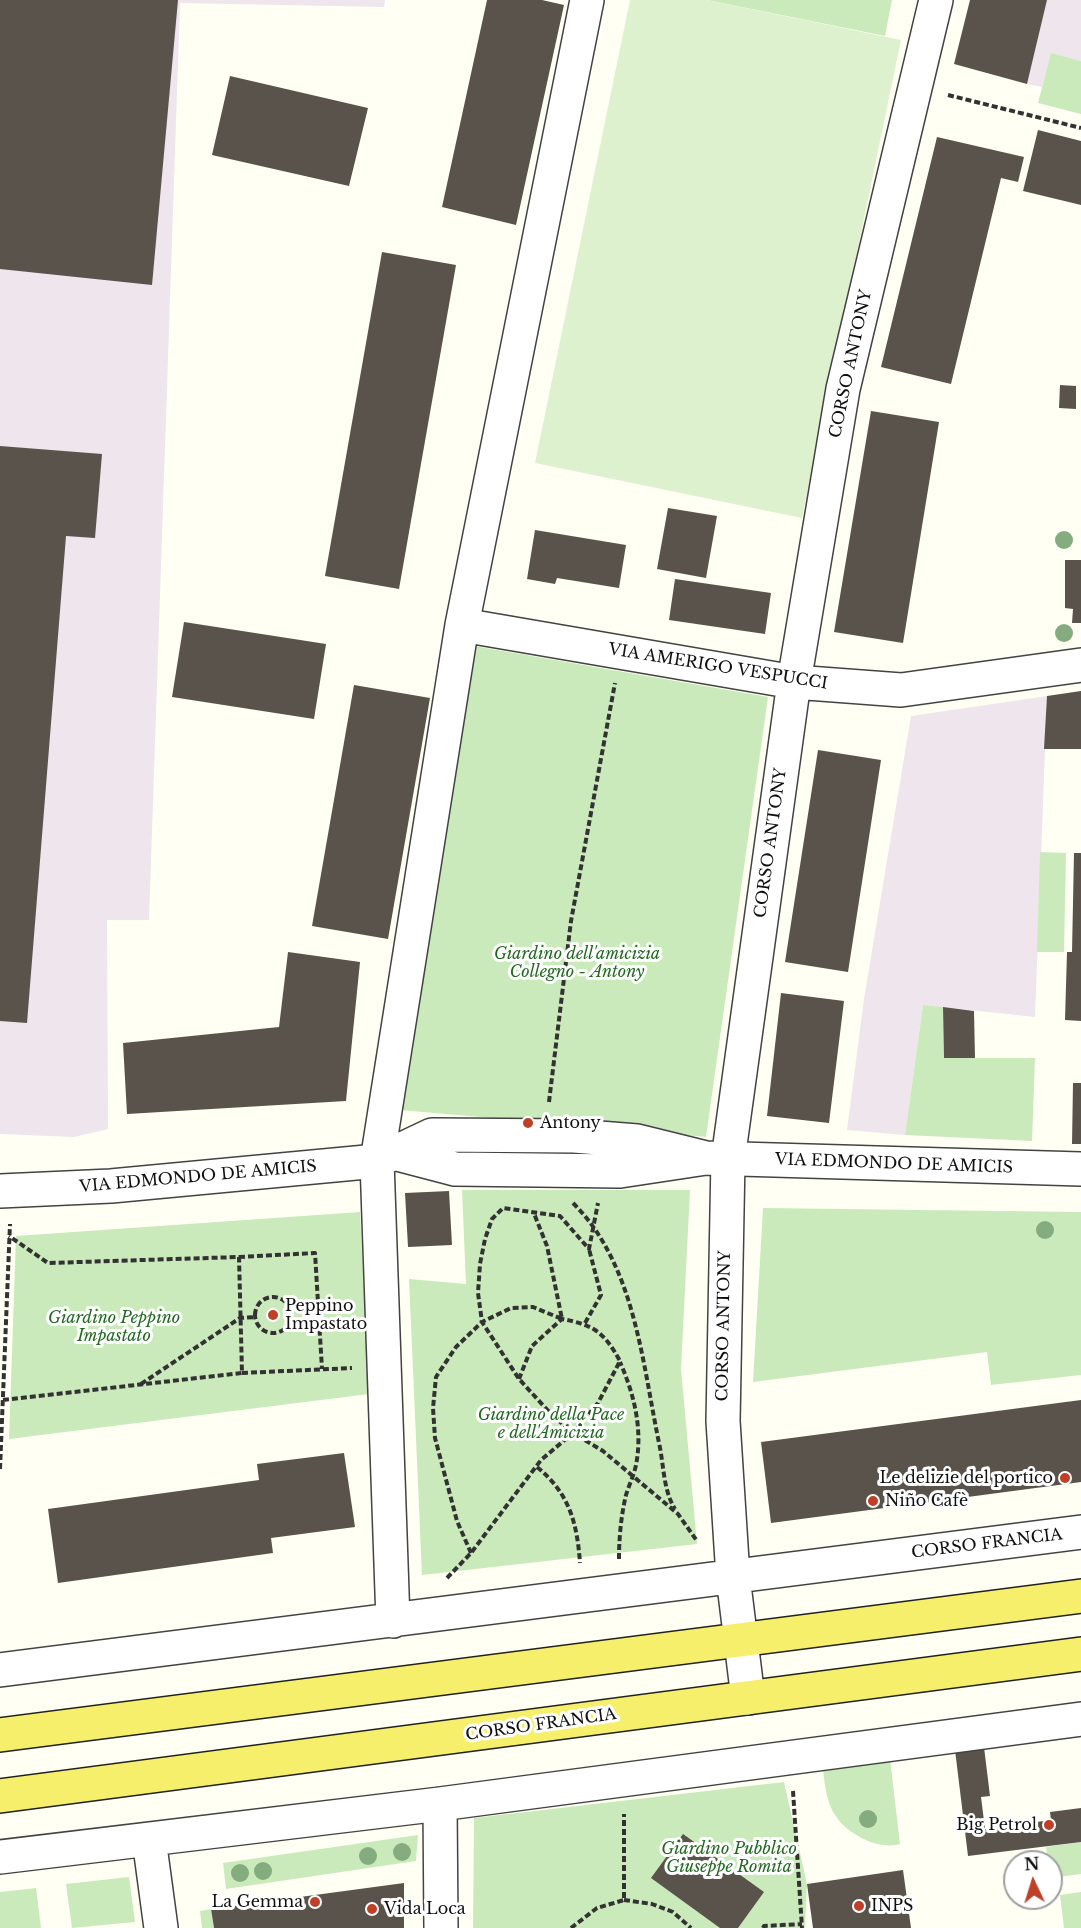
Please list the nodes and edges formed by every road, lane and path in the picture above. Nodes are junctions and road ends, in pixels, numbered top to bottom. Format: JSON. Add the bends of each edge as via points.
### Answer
{"nodes":[{"id":1,"x":587,"y":0,"type":"edge"},
{"id":2,"x":936,"y":0,"type":"edge"},
{"id":3,"x":915,"y":87,"type":"junction"},
{"id":4,"x":1081,"y":128,"type":"edge"},
{"id":5,"x":462,"y":625,"type":"junction"},
{"id":6,"x":1081,"y":665,"type":"edge"},
{"id":7,"x":616,"y":679,"type":"dead end"},
{"id":8,"x":794,"y":682,"type":"junction"},
{"id":9,"x":548,"y":1106,"type":"dead end"},
{"id":10,"x":385,"y":1157,"type":"junction"},
{"id":11,"x":717,"y":1158,"type":"junction"},
{"id":12,"x":1081,"y":1169,"type":"edge"},
{"id":13,"x":6,"y":1191,"type":"edge"},
{"id":14,"x":568,"y":1198,"type":"dead end"},
{"id":15,"x":598,"y":1199,"type":"dead end"},
{"id":16,"x":532,"y":1211,"type":"junction"},
{"id":17,"x":594,"y":1227,"type":"junction"},
{"id":18,"x":9,"y":1236,"type":"junction"},
{"id":19,"x":588,"y":1249,"type":"junction"},
{"id":20,"x":239,"y":1257,"type":"junction"},
{"id":21,"x":255,"y":1317,"type":"junction"},
{"id":22,"x":240,"y":1318,"type":"junction"},
{"id":23,"x":562,"y":1319,"type":"junction"},
{"id":24,"x":482,"y":1322,"type":"junction"},
{"id":25,"x":585,"y":1323,"type":"junction"},
{"id":26,"x":620,"y":1361,"type":"junction"},
{"id":27,"x":384,"y":1366,"type":"junction"},
{"id":28,"x":322,"y":1369,"type":"junction"},
{"id":29,"x":242,"y":1373,"type":"junction"},
{"id":30,"x":519,"y":1379,"type":"junction"},
{"id":31,"x":140,"y":1385,"type":"junction"},
{"id":32,"x":3,"y":1400,"type":"junction"},
{"id":33,"x":573,"y":1433,"type":"junction"},
{"id":34,"x":536,"y":1467,"type":"junction"},
{"id":35,"x":0,"y":1469,"type":"edge"},
{"id":36,"x":633,"y":1476,"type":"junction"},
{"id":37,"x":678,"y":1514,"type":"junction"},
{"id":38,"x":1081,"y":1532,"type":"edge"},
{"id":39,"x":471,"y":1553,"type":"junction"},
{"id":40,"x":723,"y":1578,"type":"junction"},
{"id":41,"x":624,"y":1591,"type":"junction"},
{"id":42,"x":581,"y":1596,"type":"junction"},
{"id":43,"x":1081,"y":1596,"type":"edge"},
{"id":44,"x":430,"y":1615,"type":"junction"},
{"id":45,"x":393,"y":1621,"type":"junction"},
{"id":46,"x":740,"y":1639,"type":"junction"},
{"id":47,"x":1081,"y":1654,"type":"edge"},
{"id":48,"x":0,"y":1670,"type":"edge"},
{"id":49,"x":748,"y":1698,"type":"junction"},
{"id":50,"x":1081,"y":1719,"type":"edge"},
{"id":51,"x":0,"y":1735,"type":"edge"},
{"id":52,"x":791,"y":1757,"type":"junction"},
{"id":53,"x":624,"y":1780,"type":"junction"},
{"id":54,"x":0,"y":1796,"type":"edge"},
{"id":55,"x":440,"y":1804,"type":"junction"},
{"id":56,"x":149,"y":1839,"type":"junction"},
{"id":57,"x":0,"y":1857,"type":"edge"},
{"id":58,"x":624,"y":1900,"type":"junction"},
{"id":59,"x":802,"y":1926,"type":"edge"},
{"id":60,"x":160,"y":1928,"type":"edge"},
{"id":61,"x":441,"y":1928,"type":"edge"},
{"id":62,"x":571,"y":1928,"type":"edge"},
{"id":63,"x":692,"y":1928,"type":"edge"},
{"id":64,"x":763,"y":1928,"type":"edge"}],
"edges":[{"from":1,"to":5,"type":"street"},
{"from":2,"to":3,"type":"street","name":"CORSO ANTONY"},
{"from":3,"to":4,"type":"path"},
{"from":3,"to":8,"type":"street","name":"CORSO ANTONY","via":[[843,389]]},
{"from":5,"to":8,"type":"street","name":"VIA AMERIGO VESPUCCI"},
{"from":5,"to":10,"type":"street"},
{"from":6,"to":8,"type":"street","name":"VIA AMERIGO VESPUCCI","via":[[901,690]]},
{"from":7,"to":9,"type":"path","via":[[571,921]]},
{"from":8,"to":11,"type":"street","name":"CORSO ANTONY"},
{"from":10,"to":11,"type":"street","name":"VIA EDMONDO DE AMICIS","via":[[455,1169],[550,1171],[620,1171]]},
{"from":10,"to":13,"type":"street","name":"VIA EDMONDO DE AMICIS","via":[[111,1186]]},
{"from":10,"to":27,"type":"street"},
{"from":11,"to":12,"type":"street","name":"VIA EDMONDO DE AMICIS"},
{"from":11,"to":40,"type":"street","name":"CORSO ANTONY"},
{"from":13,"to":18,"type":"path"},
{"from":14,"to":17,"type":"path"},
{"from":15,"to":17,"type":"path"},
{"from":16,"to":19,"type":"path","via":[[560,1216]]},
{"from":16,"to":23,"type":"path","via":[[547,1246]]},
{"from":16,"to":24,"type":"path","via":[[503,1208],[492,1220],[480,1264]]},
{"from":17,"to":19,"type":"path"},
{"from":17,"to":37,"type":"path","via":[[620,1274],[636,1321],[667,1497]]},
{"from":18,"to":20,"type":"path","via":[[48,1263]]},
{"from":18,"to":32,"type":"path"},
{"from":19,"to":25,"type":"path","via":[[601,1295]]},
{"from":20,"to":22,"type":"path"},
{"from":20,"to":28,"type":"path","via":[[315,1253]]},
{"from":21,"to":21,"type":"path","via":[[258,1306],[272,1298],[288,1305],[291,1316],[287,1327],[277,1333],[265,1331]]},
{"from":21,"to":22,"type":"path"},
{"from":22,"to":29,"type":"path"},
{"from":22,"to":31,"type":"path"},
{"from":23,"to":24,"type":"path","via":[[522,1306]]},
{"from":23,"to":25,"type":"path"},
{"from":23,"to":30,"type":"path","via":[[532,1346]]},
{"from":24,"to":30,"type":"path"},
{"from":24,"to":39,"type":"path","via":[[456,1347],[436,1377],[433,1408],[435,1438],[457,1521]]},
{"from":25,"to":26,"type":"path","via":[[609,1340]]},
{"from":26,"to":33,"type":"path","via":[[598,1403]]},
{"from":26,"to":36,"type":"path","via":[[638,1421]]},
{"from":27,"to":28,"type":"path"},
{"from":27,"to":45,"type":"street"},
{"from":28,"to":29,"type":"path"},
{"from":29,"to":31,"type":"path"},
{"from":30,"to":33,"type":"path"},
{"from":31,"to":32,"type":"path"},
{"from":32,"to":35,"type":"path"},
{"from":33,"to":34,"type":"path"},
{"from":33,"to":36,"type":"path","via":[[603,1450]]},
{"from":34,"to":39,"type":"path"},
{"from":34,"to":42,"type":"path","via":[[567,1500],[576,1530]]},
{"from":36,"to":37,"type":"path"},
{"from":36,"to":41,"type":"path","via":[[626,1494],[619,1542]]},
{"from":37,"to":40,"type":"path"},
{"from":38,"to":40,"type":"street","name":"CORSO FRANCIA"},
{"from":39,"to":44,"type":"path","via":[[437,1590]]},
{"from":40,"to":41,"type":"street","name":"CORSO FRANCIA"},
{"from":40,"to":46,"type":"street","name":"CORSO ANTONY"},
{"from":41,"to":42,"type":"street","name":"CORSO FRANCIA"},
{"from":42,"to":44,"type":"street","name":"CORSO FRANCIA"},
{"from":43,"to":46,"type":"main road"},
{"from":44,"to":45,"type":"street","name":"CORSO FRANCIA"},
{"from":45,"to":48,"type":"street","name":"CORSO FRANCIA"},
{"from":46,"to":49,"type":"street","name":"CORSO ANTONY"},
{"from":46,"to":51,"type":"main road"},
{"from":47,"to":49,"type":"main road","name":"CORSO FRANCIA"},
{"from":49,"to":54,"type":"main road","name":"CORSO FRANCIA"},
{"from":50,"to":52,"type":"street"},
{"from":52,"to":53,"type":"street"},
{"from":52,"to":59,"type":"path"},
{"from":53,"to":55,"type":"street"},
{"from":53,"to":58,"type":"path"},
{"from":55,"to":56,"type":"street"},
{"from":55,"to":61,"type":"street"},
{"from":56,"to":57,"type":"street"},
{"from":56,"to":60,"type":"street"},
{"from":58,"to":62,"type":"path","via":[[597,1908]]},
{"from":58,"to":63,"type":"path","via":[[673,1912]]},
{"from":59,"to":64,"type":"path"}]}
